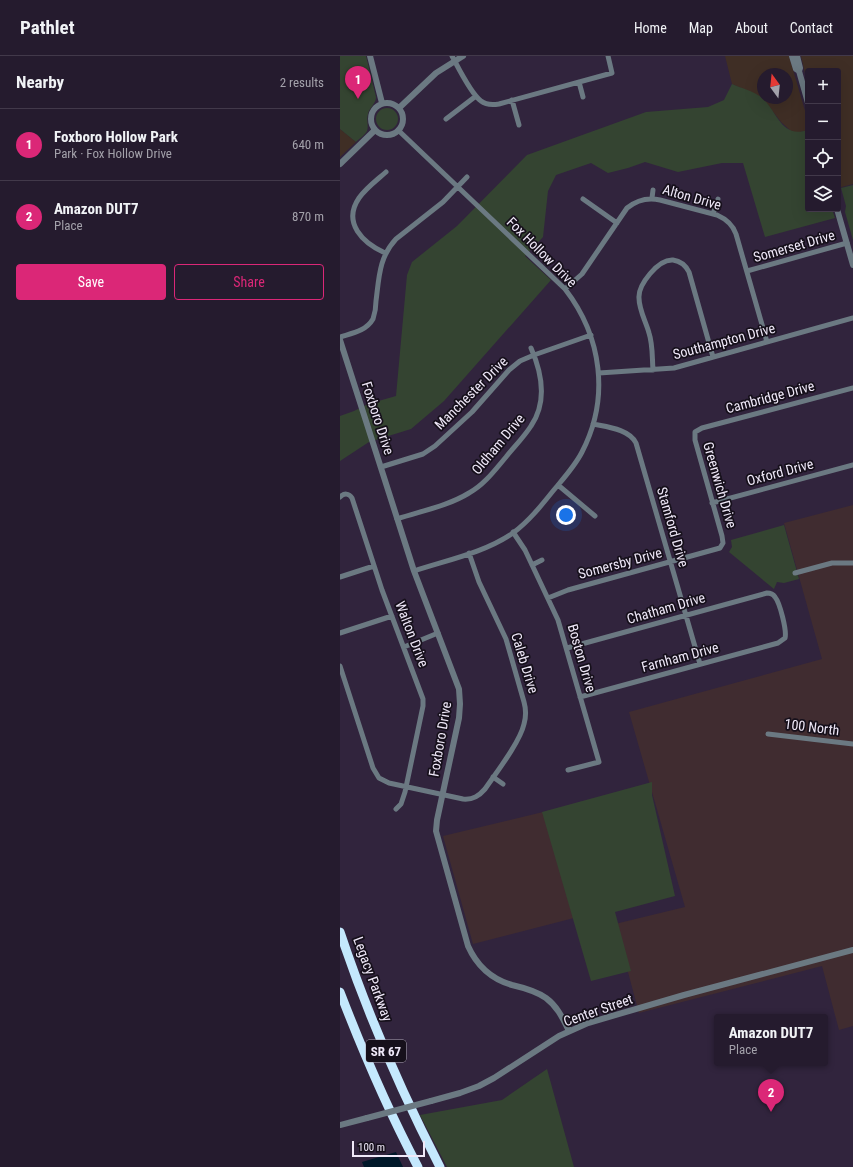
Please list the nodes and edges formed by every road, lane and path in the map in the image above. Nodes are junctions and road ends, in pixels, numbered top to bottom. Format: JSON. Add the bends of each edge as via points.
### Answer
{"nodes":[{"id":1,"x":370,"y":56,"type":"edge"},
{"id":2,"x":463,"y":56,"type":"edge"},
{"id":3,"x":608,"y":56,"type":"edge"},
{"id":4,"x":792,"y":56,"type":"edge"},
{"id":5,"x":797,"y":56,"type":"edge"},
{"id":6,"x":453,"y":58,"type":"edge"},
{"id":7,"x":799,"y":71,"type":"junction"},
{"id":8,"x":579,"y":82,"type":"junction"},
{"id":9,"x":805,"y":93,"type":"edge"},
{"id":10,"x":476,"y":96,"type":"junction"},
{"id":11,"x":583,"y":97,"type":"dead end"},
{"id":12,"x":512,"y":100,"type":"junction"},
{"id":13,"x":382,"y":103,"type":"junction"},
{"id":14,"x":399,"y":108,"type":"junction"},
{"id":15,"x":446,"y":119,"type":"dead end"},
{"id":16,"x":519,"y":125,"type":"dead end"},
{"id":17,"x":375,"y":130,"type":"junction"},
{"id":18,"x":398,"y":130,"type":"junction"},
{"id":19,"x":340,"y":164,"type":"edge"},
{"id":20,"x":386,"y":172,"type":"dead end"},
{"id":21,"x":467,"y":177,"type":"dead end"},
{"id":22,"x":458,"y":187,"type":"junction"},
{"id":23,"x":653,"y":190,"type":"dead end"},
{"id":24,"x":652,"y":198,"type":"junction"},
{"id":25,"x":583,"y":199,"type":"dead end"},
{"id":26,"x":718,"y":199,"type":"dead end"},
{"id":27,"x":839,"y":212,"type":"edge"},
{"id":28,"x":713,"y":214,"type":"junction"},
{"id":29,"x":617,"y":222,"type":"junction"},
{"id":30,"x":847,"y":243,"type":"junction"},
{"id":31,"x":385,"y":253,"type":"junction"},
{"id":32,"x":853,"y":265,"type":"edge"},
{"id":33,"x":747,"y":271,"type":"junction"},
{"id":34,"x":565,"y":289,"type":"junction"},
{"id":35,"x":853,"y":318,"type":"edge"},
{"id":36,"x":591,"y":335,"type":"junction"},
{"id":37,"x":340,"y":339,"type":"edge"},
{"id":38,"x":767,"y":342,"type":"junction"},
{"id":39,"x":531,"y":348,"type":"dead end"},
{"id":40,"x":534,"y":355,"type":"junction"},
{"id":41,"x":713,"y":357,"type":"junction"},
{"id":42,"x":653,"y":370,"type":"junction"},
{"id":43,"x":599,"y":373,"type":"junction"},
{"id":44,"x":853,"y":388,"type":"edge"},
{"id":45,"x":593,"y":424,"type":"junction"},
{"id":46,"x":695,"y":432,"type":"joint"},
{"id":47,"x":853,"y":465,"type":"edge"},
{"id":48,"x":381,"y":467,"type":"junction"},
{"id":49,"x":558,"y":485,"type":"junction"},
{"id":50,"x":340,"y":497,"type":"edge"},
{"id":51,"x":712,"y":503,"type":"junction"},
{"id":52,"x":595,"y":516,"type":"dead end"},
{"id":53,"x":397,"y":518,"type":"junction"},
{"id":54,"x":513,"y":532,"type":"junction"},
{"id":55,"x":722,"y":546,"type":"joint"},
{"id":56,"x":469,"y":553,"type":"junction"},
{"id":57,"x":542,"y":560,"type":"dead end"},
{"id":58,"x":671,"y":562,"type":"junction"},
{"id":59,"x":853,"y":563,"type":"edge"},
{"id":60,"x":532,"y":565,"type":"junction"},
{"id":61,"x":374,"y":566,"type":"junction"},
{"id":62,"x":414,"y":571,"type":"junction"},
{"id":63,"x":795,"y":573,"type":"dead end"},
{"id":64,"x":340,"y":577,"type":"edge"},
{"id":65,"x":548,"y":598,"type":"junction"},
{"id":66,"x":686,"y":615,"type":"junction"},
{"id":67,"x":392,"y":616,"type":"junction"},
{"id":68,"x":340,"y":632,"type":"edge"},
{"id":69,"x":438,"y":633,"type":"junction"},
{"id":70,"x":784,"y":638,"type":"joint"},
{"id":71,"x":404,"y":647,"type":"junction"},
{"id":72,"x":566,"y":648,"type":"junction"},
{"id":73,"x":700,"y":664,"type":"junction"},
{"id":74,"x":340,"y":666,"type":"edge"},
{"id":75,"x":580,"y":697,"type":"junction"},
{"id":76,"x":768,"y":734,"type":"dead end"},
{"id":77,"x":853,"y":744,"type":"edge"},
{"id":78,"x":568,"y":770,"type":"dead end"},
{"id":79,"x":493,"y":777,"type":"junction"},
{"id":80,"x":503,"y":784,"type":"dead end"},
{"id":81,"x":406,"y":787,"type":"junction"},
{"id":82,"x":442,"y":795,"type":"junction"},
{"id":83,"x":396,"y":809,"type":"dead end"},
{"id":84,"x":340,"y":932,"type":"edge"},
{"id":85,"x":853,"y":950,"type":"edge"},
{"id":86,"x":340,"y":992,"type":"edge"},
{"id":87,"x":569,"y":1031,"type":"junction"},
{"id":88,"x":340,"y":1125,"type":"edge"},
{"id":89,"x":418,"y":1167,"type":"edge"},
{"id":90,"x":440,"y":1167,"type":"edge"}],
"edges":[{"from":1,"to":13,"type":"street"},
{"from":2,"to":6,"type":"street"},
{"from":3,"to":8,"type":"street","via":[[612,73]]},
{"from":4,"to":7,"type":"street"},
{"from":5,"to":7,"type":"street"},
{"from":6,"to":10,"type":"street"},
{"from":6,"to":14,"type":"street"},
{"from":7,"to":9,"type":"street"},
{"from":8,"to":11,"type":"street"},
{"from":8,"to":12,"type":"street"},
{"from":10,"to":12,"type":"street","via":[[489,104]]},
{"from":10,"to":15,"type":"street"},
{"from":12,"to":16,"type":"street"},
{"from":13,"to":14,"type":"street","via":[[393,104]]},
{"from":13,"to":17,"type":"street","via":[[375,108],[371,116]]},
{"from":14,"to":18,"type":"street","via":[[403,119]]},
{"from":17,"to":18,"type":"street","via":[[388,135]]},
{"from":17,"to":19,"type":"street"},
{"from":18,"to":22,"type":"street","name":"Fox Hollow Drive"},
{"from":20,"to":31,"type":"street","via":[[358,199],[354,216],[360,237],[370,246]]},
{"from":21,"to":22,"type":"street"},
{"from":22,"to":31,"type":"street","via":[[439,206],[396,239]]},
{"from":22,"to":34,"type":"street","name":"Fox Hollow Drive"},
{"from":23,"to":24,"type":"street"},
{"from":24,"to":28,"type":"street","name":"Alton Drive"},
{"from":24,"to":29,"type":"street","name":"Alton Drive","via":[[631,205]]},
{"from":25,"to":29,"type":"street"},
{"from":26,"to":28,"type":"street"},
{"from":27,"to":30,"type":"street"},
{"from":28,"to":33,"type":"street","name":"Alton Drive","via":[[723,218],[735,231]]},
{"from":29,"to":34,"type":"street","name":"Alton Drive","via":[[582,274]]},
{"from":30,"to":32,"type":"street"},
{"from":30,"to":33,"type":"street","name":"Somerset Drive"},
{"from":31,"to":37,"type":"street","via":[[380,267],[373,319],[363,330]]},
{"from":33,"to":38,"type":"street","name":"Alton Drive"},
{"from":34,"to":36,"type":"street","name":"Fox Hollow Drive","via":[[580,311]]},
{"from":35,"to":38,"type":"street","name":"Southampton Drive"},
{"from":36,"to":40,"type":"street","name":"Manchester Drive"},
{"from":36,"to":43,"type":"street","name":"Fox Hollow Drive"},
{"from":37,"to":48,"type":"street","name":"Foxboro Drive"},
{"from":38,"to":41,"type":"street","name":"Southampton Drive"},
{"from":39,"to":40,"type":"street"},
{"from":40,"to":48,"type":"street","name":"Manchester Drive","via":[[512,367],[472,412],[435,446],[423,454]]},
{"from":40,"to":53,"type":"street","name":"Oldham Drive","via":[[542,391],[539,410],[529,430],[489,477],[474,490],[456,500]]},
{"from":41,"to":42,"type":"street","name":"Southampton Drive","via":[[674,368]]},
{"from":41,"to":42,"type":"street","via":[[689,272],[681,263],[665,261],[655,268],[639,295],[650,338]]},
{"from":42,"to":43,"type":"street","name":"Southampton Drive"},
{"from":43,"to":45,"type":"street","name":"Fox Hollow Drive","via":[[599,397]]},
{"from":44,"to":46,"type":"street","name":"Cambridge Drive"},
{"from":45,"to":49,"type":"street","name":"Fox Hollow Drive","via":[[581,453]]},
{"from":45,"to":58,"type":"street","name":"Stamford Drive","via":[[627,433],[634,439]]},
{"from":46,"to":51,"type":"street","name":"Greenwich Drive"},
{"from":47,"to":51,"type":"street","name":"Oxford Drive"},
{"from":48,"to":53,"type":"street","name":"Foxboro Drive"},
{"from":49,"to":52,"type":"street"},
{"from":49,"to":54,"type":"street","name":"Fox Hollow Drive","via":[[534,515]]},
{"from":50,"to":61,"type":"street","name":"Walton Drive","via":[[348,494],[352,498]]},
{"from":51,"to":55,"type":"street","name":"Greenwich Drive","via":[[722,536]]},
{"from":53,"to":62,"type":"street","name":"Foxboro Drive"},
{"from":54,"to":56,"type":"street","name":"Fox Hollow Drive","via":[[497,542]]},
{"from":54,"to":60,"type":"street","name":"Boston Drive","via":[[524,547]]},
{"from":55,"to":58,"type":"street","name":"Somersby Drive"},
{"from":56,"to":62,"type":"street","name":"Fox Hollow Drive"},
{"from":56,"to":79,"type":"street","name":"Caleb Drive","via":[[479,582],[506,639],[526,711],[521,734]]},
{"from":57,"to":60,"type":"street"},
{"from":58,"to":65,"type":"street","name":"Somersby Drive","via":[[568,590]]},
{"from":58,"to":66,"type":"street","name":"Stamford Drive"},
{"from":59,"to":63,"type":"street","via":[[832,563]]},
{"from":60,"to":65,"type":"street","name":"Boston Drive"},
{"from":61,"to":64,"type":"street"},
{"from":61,"to":67,"type":"street","name":"Walton Drive"},
{"from":62,"to":69,"type":"street","name":"Foxboro Drive"},
{"from":65,"to":72,"type":"street","name":"Boston Drive"},
{"from":66,"to":70,"type":"street","name":"Chatham Drive","via":[[764,593],[772,594],[777,600],[786,630]]},
{"from":66,"to":72,"type":"street","name":"Chatham Drive"},
{"from":66,"to":73,"type":"street","name":"Stamford Drive"},
{"from":67,"to":68,"type":"street"},
{"from":67,"to":71,"type":"street","name":"Walton Drive"},
{"from":69,"to":71,"type":"street"},
{"from":69,"to":82,"type":"street","name":"Foxboro Drive","via":[[456,680],[460,699],[459,718]]},
{"from":70,"to":73,"type":"street","name":"Farnham Drive","via":[[778,643]]},
{"from":71,"to":81,"type":"street","name":"Walton Drive","via":[[423,703]]},
{"from":72,"to":75,"type":"street","name":"Boston Drive"},
{"from":73,"to":75,"type":"street","name":"Farnham Drive"},
{"from":74,"to":81,"type":"street","via":[[375,772],[385,782]]},
{"from":75,"to":78,"type":"street","name":"Boston Drive","via":[[598,762]]},
{"from":76,"to":77,"type":"street","name":"100 North"},
{"from":79,"to":80,"type":"street"},
{"from":79,"to":82,"type":"street","name":"Caleb Drive","via":[[482,792],[473,798]]},
{"from":81,"to":82,"type":"street"},
{"from":81,"to":83,"type":"street","name":"Walton Drive","via":[[403,800]]},
{"from":82,"to":87,"type":"street","name":"Foxboro Drive","via":[[436,824],[437,837],[471,953],[482,968],[493,977],[532,990],[548,999]]},
{"from":84,"to":90,"type":"highway","name":"Legacy Parkway","number":"SR 67","via":[[376,1029]]},
{"from":85,"to":87,"type":"street","name":"Center Street","via":[[675,997],[596,1020]]},
{"from":86,"to":89,"type":"highway","number":"SR 67","via":[[393,1118]]},
{"from":87,"to":88,"type":"street","name":"Center Street","bridge":true,"via":[[479,1086]]}]}
